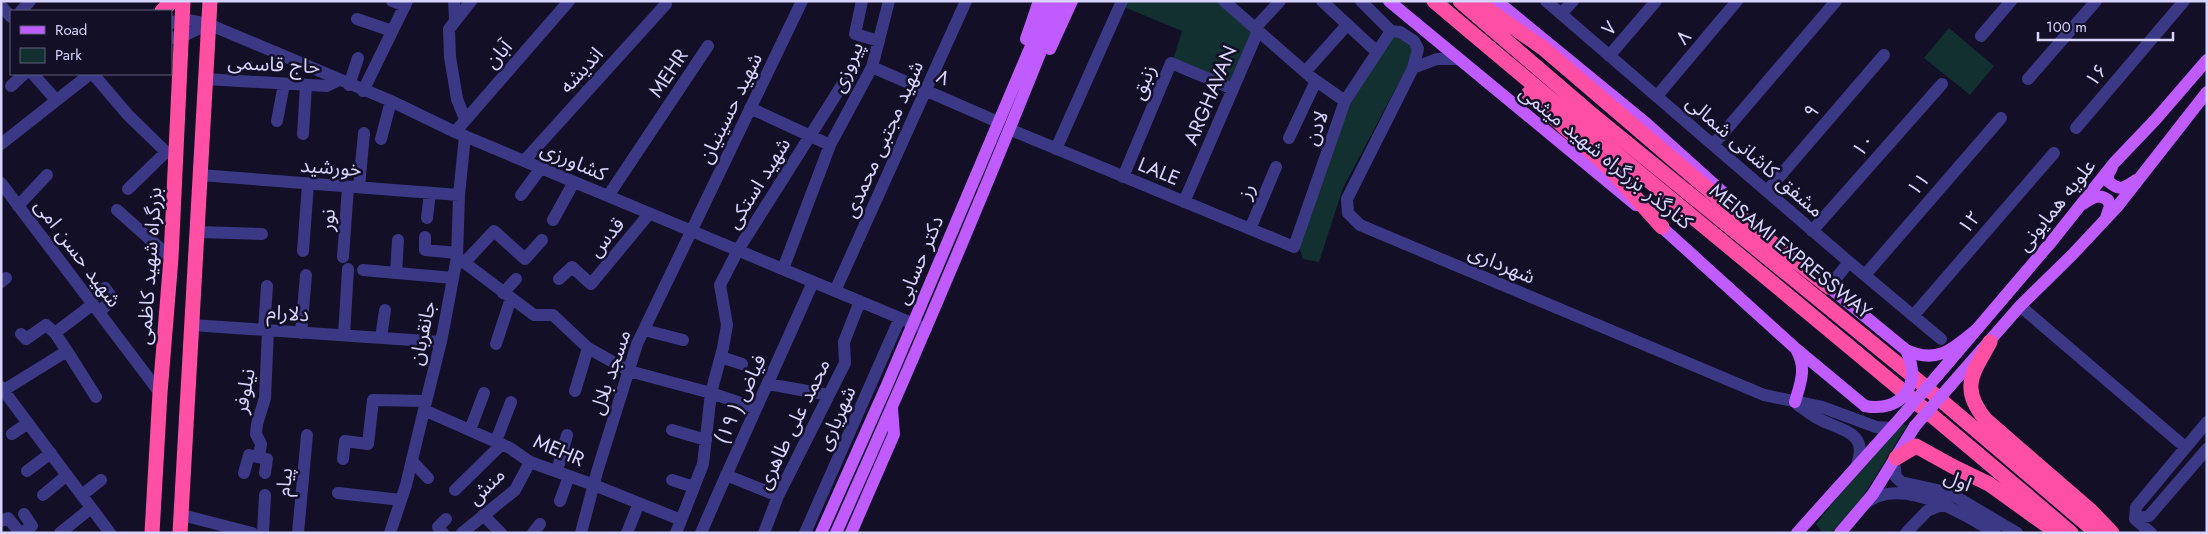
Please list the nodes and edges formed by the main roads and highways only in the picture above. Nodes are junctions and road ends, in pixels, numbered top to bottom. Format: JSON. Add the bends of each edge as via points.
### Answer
{"nodes":[{"id":1,"x":172,"y":1,"type":"edge"},
{"id":2,"x":183,"y":1,"type":"edge"},
{"id":3,"x":210,"y":1,"type":"edge"},
{"id":4,"x":1039,"y":1,"type":"edge"},
{"id":5,"x":1050,"y":1,"type":"edge"},
{"id":6,"x":1061,"y":1,"type":"edge"},
{"id":7,"x":1072,"y":1,"type":"edge"},
{"id":8,"x":1389,"y":1,"type":"edge"},
{"id":9,"x":1425,"y":1,"type":"edge"},
{"id":10,"x":1434,"y":1,"type":"edge"},
{"id":11,"x":1460,"y":1,"type":"edge"},
{"id":12,"x":1476,"y":1,"type":"edge"},
{"id":13,"x":1497,"y":1,"type":"edge"},
{"id":14,"x":163,"y":10,"type":"edge"},
{"id":15,"x":177,"y":20,"type":"edge"},
{"id":16,"x":177,"y":37,"type":"edge"},
{"id":17,"x":176,"y":58,"type":"edge"},
{"id":18,"x":2207,"y":60,"type":"edge"},
{"id":19,"x":2207,"y":92,"type":"edge"},
{"id":20,"x":998,"y":122,"type":"junction"},
{"id":21,"x":1011,"y":130,"type":"junction"},
{"id":22,"x":2114,"y":163,"type":"junction"},
{"id":23,"x":2143,"y":175,"type":"junction"},
{"id":24,"x":2078,"y":207,"type":"junction"},
{"id":25,"x":2102,"y":224,"type":"junction"},
{"id":26,"x":1662,"y":227,"type":"junction"},
{"id":27,"x":1829,"y":287,"type":"junction"},
{"id":28,"x":1978,"y":328,"type":"junction"},
{"id":29,"x":1990,"y":342,"type":"junction"},
{"id":30,"x":1794,"y":347,"type":"junction"},
{"id":31,"x":1906,"y":350,"type":"junction"},
{"id":32,"x":1795,"y":402,"type":"road end"},
{"id":33,"x":892,"y":407,"type":"junction"},
{"id":34,"x":1895,"y":460,"type":"junction"},
{"id":35,"x":1808,"y":521,"type":"junction"},
{"id":36,"x":152,"y":533,"type":"edge"},
{"id":37,"x":180,"y":533,"type":"edge"},
{"id":38,"x":821,"y":533,"type":"edge"},
{"id":39,"x":836,"y":533,"type":"edge"},
{"id":40,"x":851,"y":533,"type":"edge"},
{"id":41,"x":1797,"y":533,"type":"edge"},
{"id":42,"x":1814,"y":533,"type":"edge"},
{"id":43,"x":1840,"y":533,"type":"edge"},
{"id":44,"x":2057,"y":533,"type":"edge"},
{"id":45,"x":2071,"y":533,"type":"edge"},
{"id":46,"x":2098,"y":533,"type":"edge"},
{"id":47,"x":2112,"y":533,"type":"edge"}],
"edges":[{"from":1,"to":14,"type":"highway"},
{"from":2,"to":15,"type":"highway","name":"بزرگراه شهید کاظمی"},
{"from":3,"to":37,"type":"highway"},
{"from":4,"to":20,"type":"main road"},
{"from":5,"to":20,"type":"main road","name":"دکتر حسابی"},
{"from":6,"to":21,"type":"main road","name":"دکتر حسابی"},
{"from":7,"to":21,"type":"main road"},
{"from":8,"to":26,"type":"main road","name":"کنارگذر بزرگراه شهید میثمی"},
{"from":9,"to":26,"type":"highway","via":[[1609,168]]},
{"from":10,"to":45,"type":"highway","name":"MEISAMI EXPRESSWAY"},
{"from":11,"to":46,"type":"highway","name":"MEISAMI EXPRESSWAY","via":[[1588,112],[1909,373]]},
{"from":12,"to":27,"type":"highway","via":[[1543,48],[1758,232]]},
{"from":13,"to":27,"type":"main road","via":[[1647,124]]},
{"from":15,"to":16,"type":"highway","name":"بزرگراه شهید کاظمی"},
{"from":16,"to":17,"type":"highway","name":"بزرگراه شهید کاظمی"},
{"from":17,"to":36,"type":"highway","name":"بزرگراه شهید کاظمی","via":[[171,154],[171,258]]},
{"from":18,"to":22,"type":"main road","name":"علویه همایونی"},
{"from":19,"to":23,"type":"main road","name":"علویه همایونی"},
{"from":20,"to":38,"type":"main road","name":"دکتر حسابی"},
{"from":21,"to":33,"type":"main road","name":"دکتر حسابی"},
{"from":22,"to":23,"type":"main road","via":[[2108,182],[2115,188],[2127,186]]},
{"from":22,"to":24,"type":"main road","name":"علویه همایونی"},
{"from":23,"to":25,"type":"main road","name":"علویه همایونی"},
{"from":24,"to":25,"type":"main road","via":[[2103,196],[2110,206]]},
{"from":24,"to":28,"type":"main road","name":"علویه همایونی"},
{"from":25,"to":29,"type":"main road","name":"علویه همایونی","via":[[2020,306]]},
{"from":26,"to":30,"type":"main road","name":"کنارگذر بزرگراه شهید میثمی"},
{"from":27,"to":31,"type":"main road"},
{"from":28,"to":31,"type":"main road","via":[[1956,347],[1941,354],[1923,356]]},
{"from":28,"to":35,"type":"main road","name":"علویه همایونی","bridge":true},
{"from":29,"to":34,"type":"main road","name":"علویه همایونی","bridge":true,"via":[[1915,426]]},
{"from":29,"to":47,"type":"highway","via":[[1971,379],[1974,406]]},
{"from":30,"to":31,"type":"main road","name":"کنارگذر بزرگراه شهید میثمی","bridge":true,"via":[[1865,406],[1876,408],[1888,407],[1906,394],[1913,372]]},
{"from":30,"to":32,"type":"main road","via":[[1803,369]]},
{"from":33,"to":39,"type":"main road","name":"دکتر حسابی"},
{"from":33,"to":40,"type":"main road","via":[[894,434]]},
{"from":34,"to":43,"type":"main road","name":"علویه همایونی","via":[[1865,504]]},
{"from":34,"to":44,"type":"highway","via":[[1909,449],[1921,448],[1989,484]]},
{"from":35,"to":41,"type":"main road","name":"علویه همایونی"},
{"from":35,"to":42,"type":"main road"}]}
